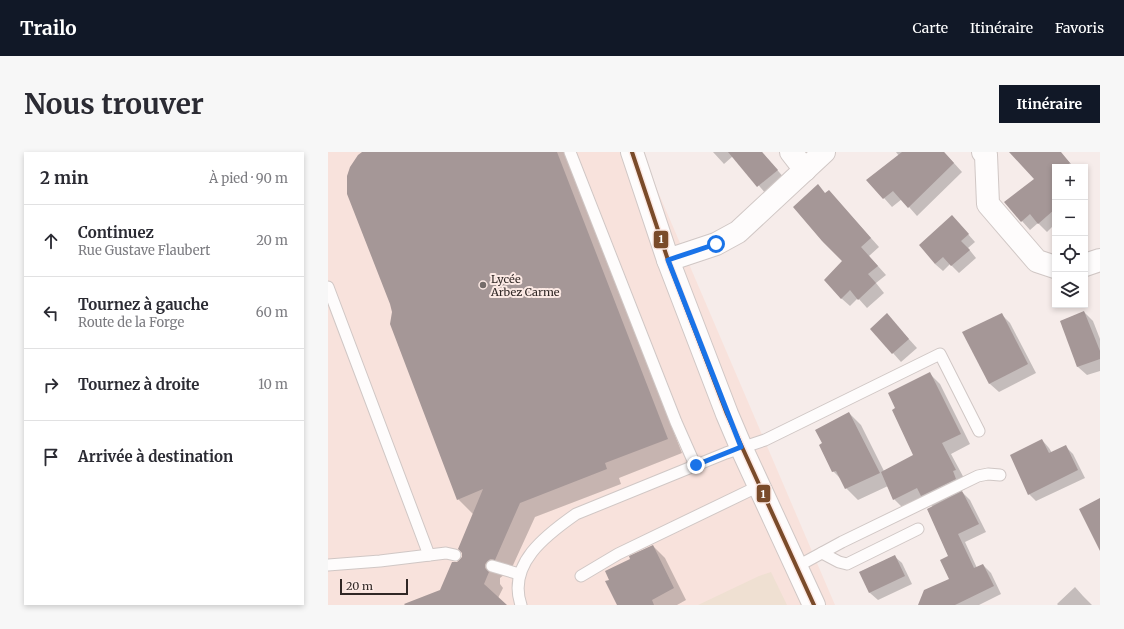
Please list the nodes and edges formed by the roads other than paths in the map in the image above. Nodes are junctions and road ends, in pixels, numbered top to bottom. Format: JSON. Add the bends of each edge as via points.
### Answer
{"nodes":[{"id":1,"x":570,"y":152,"type":"edge"},
{"id":2,"x":632,"y":152,"type":"edge"},
{"id":3,"x":791,"y":152,"type":"edge"},
{"id":4,"x":824,"y":152,"type":"edge"},
{"id":5,"x":983,"y":152,"type":"edge"},
{"id":6,"x":805,"y":170,"type":"junction"},
{"id":7,"x":668,"y":260,"type":"junction"},
{"id":8,"x":1100,"y":260,"type":"edge"},
{"id":9,"x":1088,"y":264,"type":"edge"},
{"id":10,"x":1052,"y":266,"type":"edge"},
{"id":11,"x":328,"y":287,"type":"edge"},
{"id":12,"x":979,"y":431,"type":"dead end"},
{"id":13,"x":741,"y":447,"type":"junction"},
{"id":14,"x":696,"y":465,"type":"junction"},
{"id":15,"x":1000,"y":475,"type":"dead end"},
{"id":16,"x":759,"y":486,"type":"junction"},
{"id":17,"x":918,"y":529,"type":"dead end"},
{"id":18,"x":822,"y":553,"type":"junction"},
{"id":19,"x":429,"y":555,"type":"junction"},
{"id":20,"x":455,"y":555,"type":"dead end"},
{"id":21,"x":328,"y":565,"type":"edge"},
{"id":22,"x":492,"y":566,"type":"dead end"},
{"id":23,"x":796,"y":567,"type":"junction"},
{"id":24,"x":519,"y":574,"type":"junction"},
{"id":25,"x":580,"y":576,"type":"dead end"},
{"id":26,"x":521,"y":605,"type":"edge"},
{"id":27,"x":814,"y":605,"type":"edge"}],
"edges":[{"from":1,"to":14,"type":"lane","via":[[673,415]]},
{"from":2,"to":7,"type":"main road"},
{"from":3,"to":6,"type":"main road"},
{"from":4,"to":6,"type":"main road"},
{"from":5,"to":10,"type":"main road","via":[[986,154],[988,204],[1037,262]]},
{"from":6,"to":7,"type":"main road","via":[[738,232],[716,244]]},
{"from":7,"to":13,"type":"main road"},
{"from":8,"to":9,"type":"main road"},
{"from":11,"to":19,"type":"lane"},
{"from":12,"to":13,"type":"lane","via":[[940,354],[765,440]]},
{"from":13,"to":14,"type":"lane"},
{"from":13,"to":16,"type":"main road"},
{"from":14,"to":24,"type":"lane","via":[[576,514],[544,539],[524,563]]},
{"from":15,"to":18,"type":"lane","via":[[978,476]]},
{"from":16,"to":23,"type":"main road"},
{"from":16,"to":25,"type":"lane","via":[[618,554]]},
{"from":17,"to":18,"type":"lane","via":[[847,564]]},
{"from":18,"to":23,"type":"lane"},
{"from":19,"to":20,"type":"lane"},
{"from":19,"to":21,"type":"lane"},
{"from":22,"to":24,"type":"lane"},
{"from":23,"to":27,"type":"main road"},
{"from":24,"to":26,"type":"lane","via":[[517,589]]}]}
